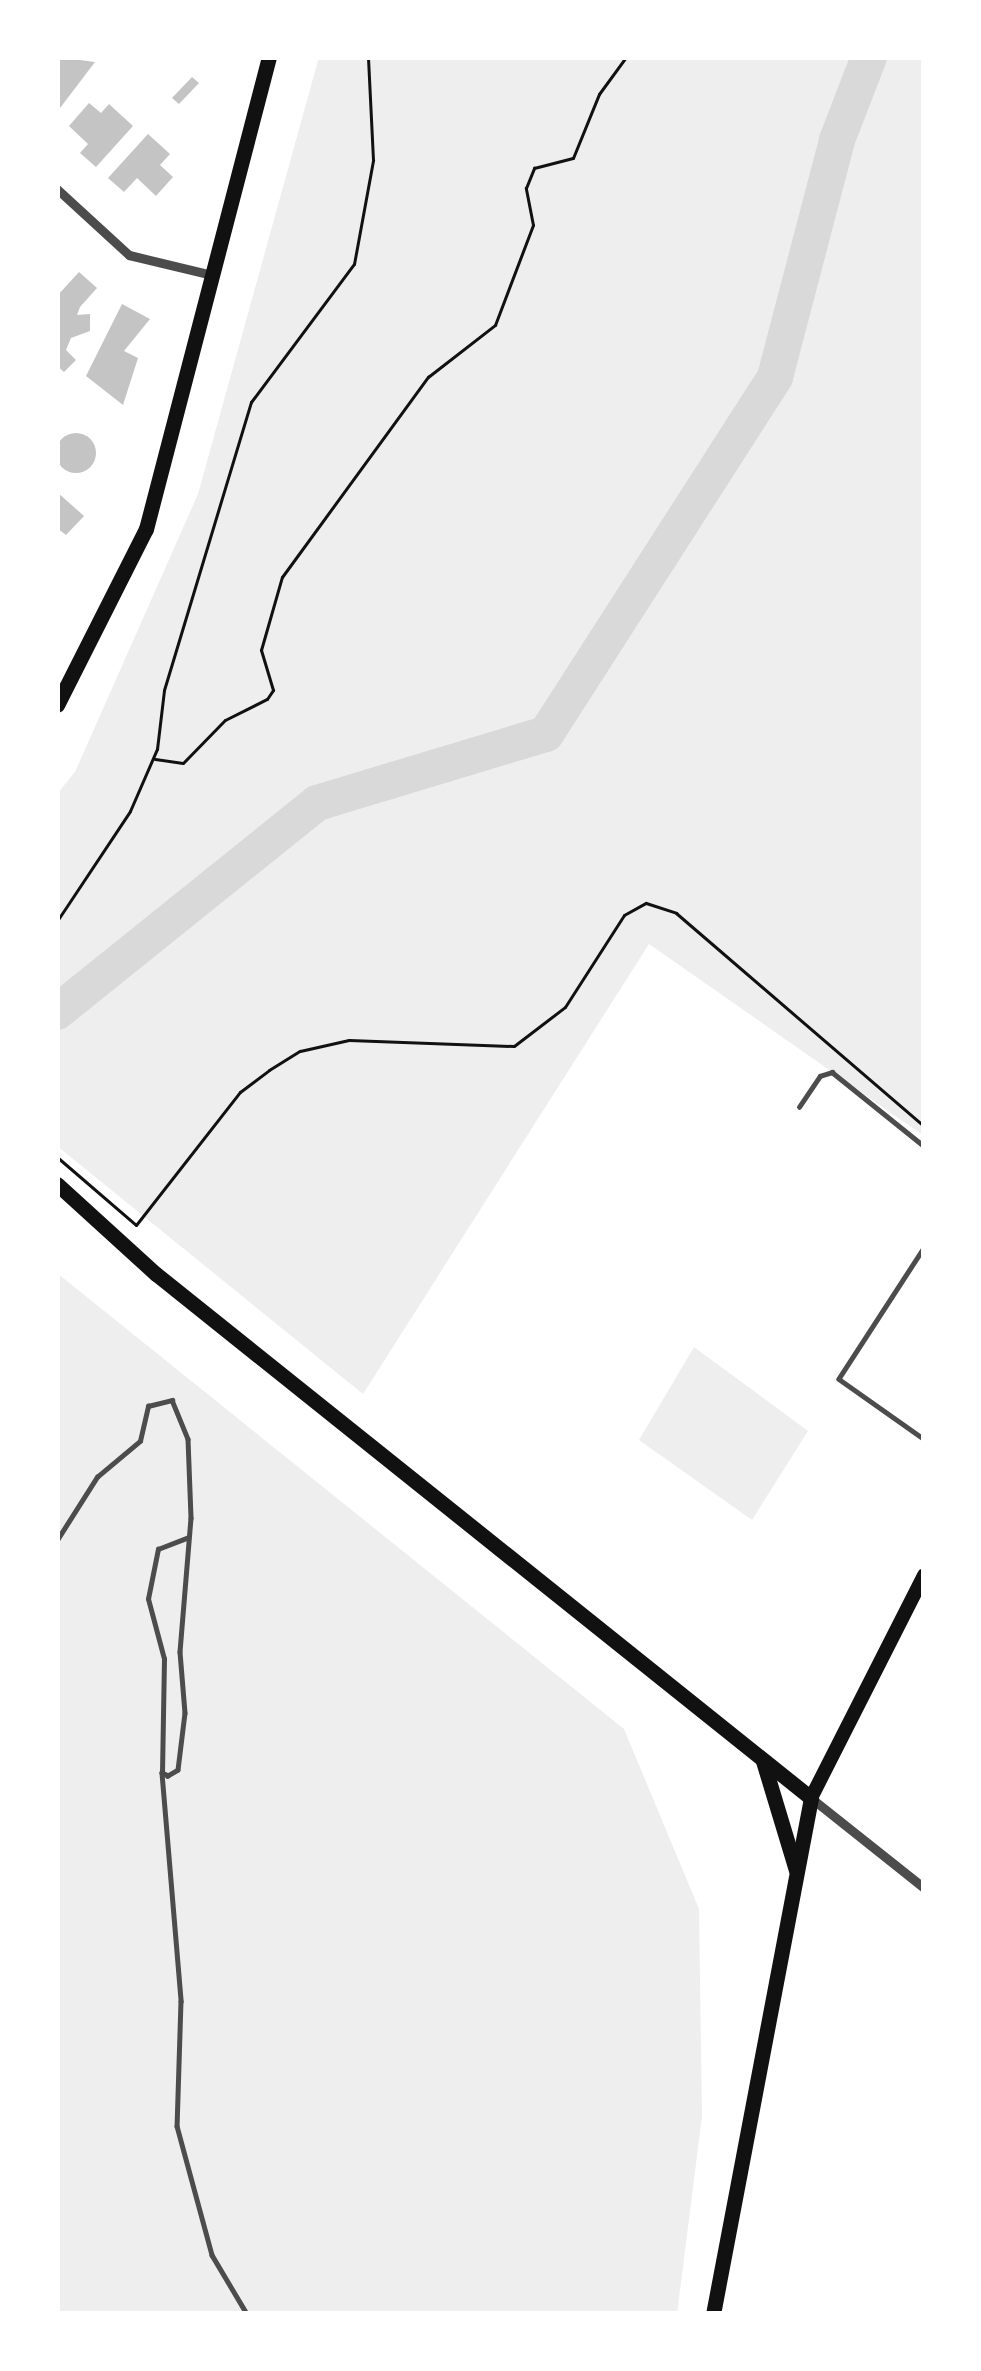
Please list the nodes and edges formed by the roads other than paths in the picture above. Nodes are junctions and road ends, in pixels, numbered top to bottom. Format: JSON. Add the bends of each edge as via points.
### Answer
{"nodes":[{"id":1,"x":268,"y":57,"type":"edge"},
{"id":2,"x":57,"y":189,"type":"edge"},
{"id":3,"x":212,"y":274,"type":"junction"},
{"id":4,"x":57,"y":705,"type":"edge"},
{"id":5,"x":799,"y":1107,"type":"dead end"},
{"id":6,"x":924,"y":1146,"type":"edge"},
{"id":7,"x":57,"y":1184,"type":"edge"},
{"id":8,"x":924,"y":1248,"type":"edge"},
{"id":9,"x":924,"y":1439,"type":"edge"},
{"id":10,"x":188,"y":1538,"type":"junction"},
{"id":11,"x":57,"y":1540,"type":"edge"},
{"id":12,"x":924,"y":1576,"type":"edge"},
{"id":13,"x":763,"y":1760,"type":"junction"},
{"id":14,"x":162,"y":1773,"type":"junction"},
{"id":15,"x":812,"y":1798,"type":"junction"},
{"id":16,"x":796,"y":1873,"type":"junction"},
{"id":17,"x":924,"y":1888,"type":"edge"},
{"id":18,"x":248,"y":2314,"type":"edge"},
{"id":19,"x":713,"y":2314,"type":"edge"}],
"edges":[{"from":1,"to":3,"type":"main road"},
{"from":2,"to":3,"type":"street","via":[[129,256]]},
{"from":3,"to":4,"type":"main road","via":[[146,529]]},
{"from":5,"to":6,"type":"lane","via":[[832,1072]]},
{"from":7,"to":13,"type":"main road"},
{"from":8,"to":9,"type":"lane","via":[[839,1379]]},
{"from":10,"to":11,"type":"lane","via":[[188,1439],[182,1412],[164,1398],[148,1406],[140,1441],[97,1477]]},
{"from":10,"to":14,"type":"lane","via":[[180,1652],[185,1713],[178,1770]]},
{"from":10,"to":14,"type":"lane","via":[[158,1550],[148,1599],[164,1659]]},
{"from":12,"to":15,"type":"main road"},
{"from":13,"to":15,"type":"main road"},
{"from":13,"to":16,"type":"main road"},
{"from":14,"to":18,"type":"lane","via":[[181,2001],[177,2126],[212,2255]]},
{"from":15,"to":16,"type":"main road"},
{"from":15,"to":17,"type":"street"},
{"from":16,"to":19,"type":"main road"}]}
